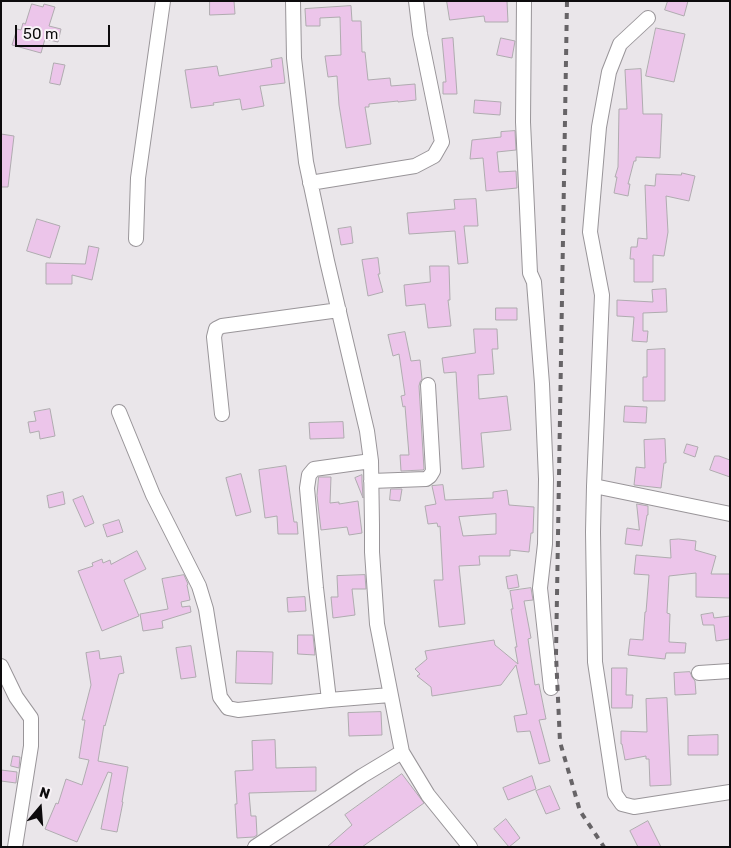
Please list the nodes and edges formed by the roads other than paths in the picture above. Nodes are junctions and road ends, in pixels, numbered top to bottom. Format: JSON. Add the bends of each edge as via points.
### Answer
{"nodes":[{"id":1,"x":162,"y":1,"type":"edge"},
{"id":2,"x":293,"y":1,"type":"edge"},
{"id":3,"x":416,"y":1,"type":"edge"},
{"id":4,"x":524,"y":1,"type":"edge"},
{"id":5,"x":648,"y":18,"type":"dead end"},
{"id":6,"x":310,"y":183,"type":"junction"},
{"id":7,"x":136,"y":239,"type":"dead end"},
{"id":8,"x":338,"y":310,"type":"junction"},
{"id":9,"x":428,"y":385,"type":"dead end"},
{"id":10,"x":119,"y":412,"type":"dead end"},
{"id":11,"x":222,"y":414,"type":"dead end"},
{"id":12,"x":371,"y":461,"type":"junction"},
{"id":13,"x":371,"y":481,"type":"junction"},
{"id":14,"x":594,"y":486,"type":"junction"},
{"id":15,"x":730,"y":514,"type":"edge"},
{"id":16,"x":1,"y":666,"type":"edge"},
{"id":17,"x":730,"y":671,"type":"edge"},
{"id":18,"x":699,"y":673,"type":"dead end"},
{"id":19,"x":551,"y":688,"type":"dead end"},
{"id":20,"x":1,"y":694,"type":"edge"},
{"id":21,"x":390,"y":695,"type":"junction"},
{"id":22,"x":16,"y":697,"type":"junction"},
{"id":23,"x":329,"y":700,"type":"junction"},
{"id":24,"x":402,"y":752,"type":"junction"},
{"id":25,"x":730,"y":792,"type":"edge"},
{"id":26,"x":1,"y":842,"type":"edge"},
{"id":27,"x":15,"y":846,"type":"edge"},
{"id":28,"x":254,"y":847,"type":"edge"},
{"id":29,"x":469,"y":847,"type":"edge"}],
"edges":[{"from":1,"to":7,"type":"street","via":[[138,178]]},
{"from":2,"to":6,"type":"street","via":[[294,58]]},
{"from":3,"to":6,"type":"street","via":[[442,142],[434,156],[415,166]]},
{"from":4,"to":19,"type":"street","via":[[523,132],[546,479],[545,544],[540,588]]},
{"from":5,"to":14,"type":"street","via":[[620,44],[609,72],[598,127],[590,232],[602,295]]},
{"from":6,"to":8,"type":"street"},
{"from":8,"to":11,"type":"street","via":[[216,329],[214,337]]},
{"from":8,"to":12,"type":"street"},
{"from":9,"to":13,"type":"street","via":[[433,471],[426,479]]},
{"from":10,"to":23,"type":"street","via":[[153,495],[199,586],[206,608],[220,697],[228,708],[238,710]]},
{"from":12,"to":13,"type":"street"},
{"from":12,"to":23,"type":"street","via":[[314,469],[309,474],[307,488]]},
{"from":13,"to":21,"type":"street","via":[[377,624]]},
{"from":14,"to":15,"type":"street"},
{"from":14,"to":25,"type":"street","via":[[595,662],[615,794],[622,804],[634,807]]},
{"from":16,"to":22,"type":"street"},
{"from":17,"to":18,"type":"street"},
{"from":20,"to":22,"type":"street"},
{"from":21,"to":23,"type":"street"},
{"from":21,"to":24,"type":"street"},
{"from":22,"to":27,"type":"street","via":[[31,718],[31,746]]},
{"from":24,"to":28,"type":"street"},
{"from":24,"to":29,"type":"street","via":[[428,794]]},
{"from":26,"to":27,"type":"street"}]}
